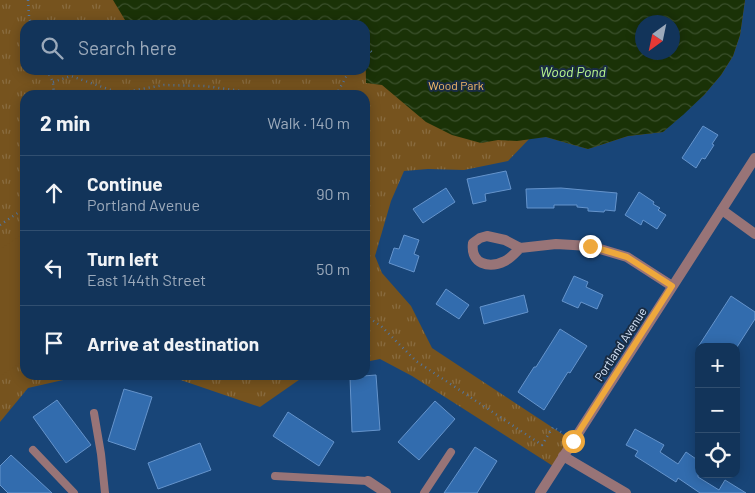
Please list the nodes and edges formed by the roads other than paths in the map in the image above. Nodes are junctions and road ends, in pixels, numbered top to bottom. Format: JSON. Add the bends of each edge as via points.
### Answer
{"nodes":[{"id":1,"x":755,"y":158,"type":"edge"},
{"id":2,"x":722,"y":210,"type":"junction"},
{"id":3,"x":755,"y":234,"type":"edge"},
{"id":4,"x":520,"y":248,"type":"dead end"},
{"id":5,"x":672,"y":286,"type":"junction"},
{"id":6,"x":94,"y":413,"type":"dead end"},
{"id":7,"x":33,"y":450,"type":"dead end"},
{"id":8,"x":451,"y":452,"type":"dead end"},
{"id":9,"x":563,"y":456,"type":"junction"},
{"id":10,"x":275,"y":476,"type":"dead end"},
{"id":11,"x":368,"y":481,"type":"joint"},
{"id":12,"x":74,"y":493,"type":"edge"},
{"id":13,"x":105,"y":493,"type":"edge"},
{"id":14,"x":386,"y":493,"type":"edge"},
{"id":15,"x":424,"y":493,"type":"edge"},
{"id":16,"x":540,"y":493,"type":"edge"},
{"id":17,"x":626,"y":493,"type":"edge"}],
"edges":[{"from":1,"to":2,"type":"street","name":"Portland Avenue"},
{"from":2,"to":3,"type":"street"},
{"from":2,"to":5,"type":"street","name":"Portland Avenue"},
{"from":4,"to":5,"type":"street","via":[[556,244],[590,246],[627,257]]},
{"from":5,"to":9,"type":"street","name":"Portland Avenue"},
{"from":6,"to":13,"type":"lane"},
{"from":7,"to":12,"type":"lane"},
{"from":8,"to":15,"type":"lane"},
{"from":9,"to":16,"type":"street","name":"Portland Avenue"},
{"from":9,"to":17,"type":"street"},
{"from":10,"to":11,"type":"lane"},
{"from":11,"to":14,"type":"street"}]}
